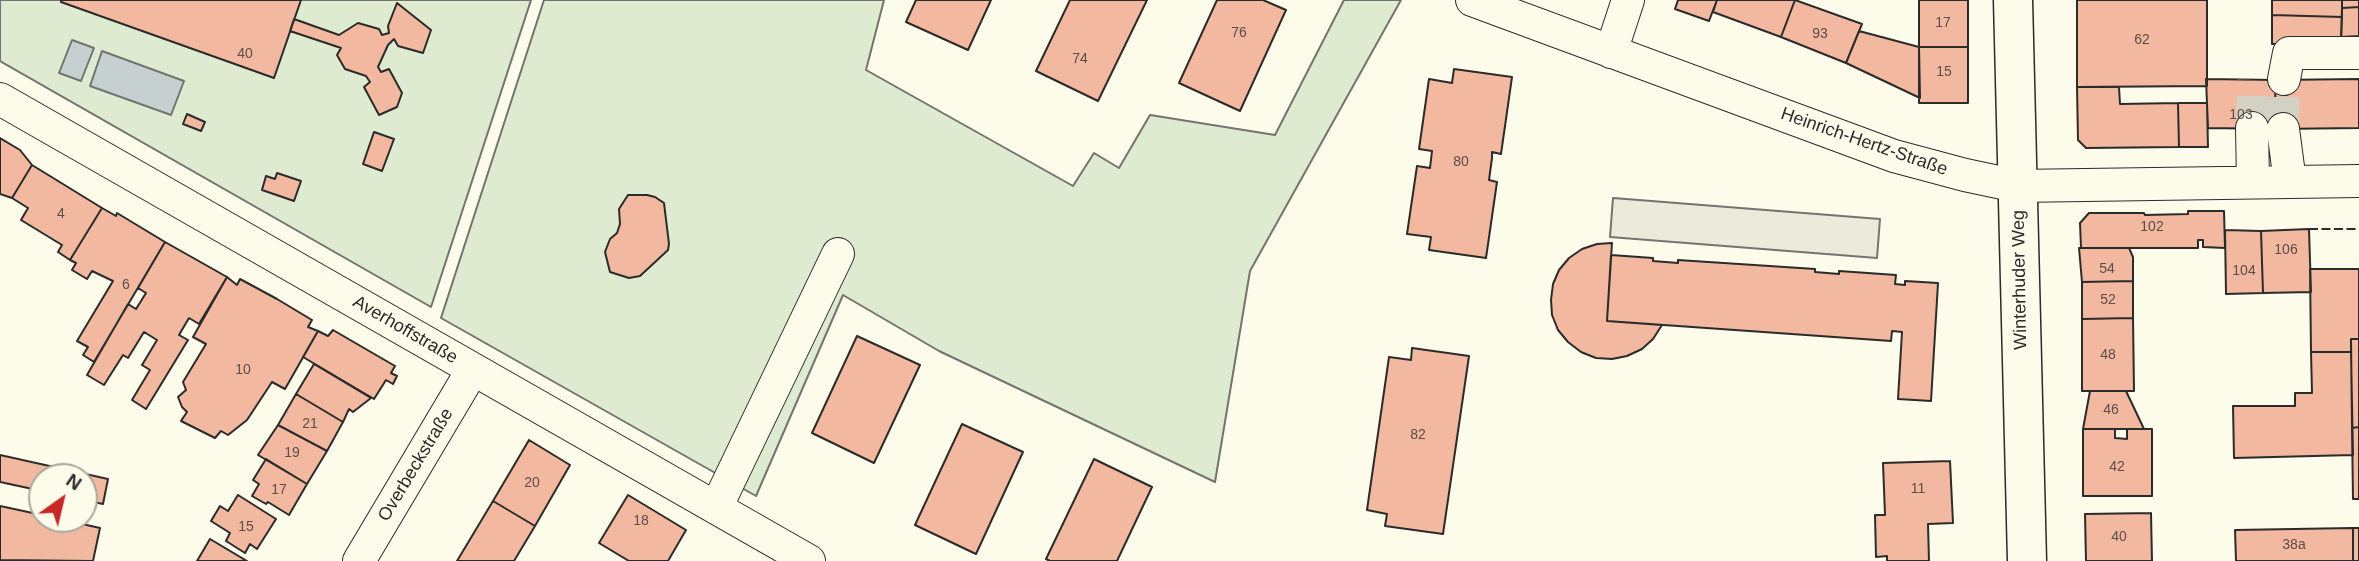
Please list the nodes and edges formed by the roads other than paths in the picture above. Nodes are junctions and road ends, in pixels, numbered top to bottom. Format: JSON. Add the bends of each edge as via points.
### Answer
{"nodes":[{"id":1,"x":1472,"y":0,"type":"edge"},
{"id":2,"x":1628,"y":0,"type":"edge"},
{"id":3,"x":2013,"y":0,"type":"edge"},
{"id":4,"x":1611,"y":52,"type":"junction"},
{"id":5,"x":2359,"y":53,"type":"edge"},
{"id":6,"x":2284,"y":79,"type":"tunnel mouth"},
{"id":7,"x":0,"y":99,"type":"edge"},
{"id":8,"x":2252,"y":128,"type":"tunnel mouth"},
{"id":9,"x":2283,"y":129,"type":"tunnel mouth"},
{"id":10,"x":2359,"y":181,"type":"edge"},
{"id":11,"x":2253,"y":182,"type":"junction"},
{"id":12,"x":2290,"y":182,"type":"junction"},
{"id":13,"x":2017,"y":186,"type":"junction"},
{"id":14,"x":838,"y":254,"type":"dead end"},
{"id":15,"x":473,"y":369,"type":"junction"},
{"id":16,"x":716,"y":508,"type":"junction"},
{"id":17,"x":359,"y":561,"type":"edge"},
{"id":18,"x":809,"y":561,"type":"edge"},
{"id":19,"x":2027,"y":561,"type":"edge"}],
"edges":[{"from":1,"to":4,"type":"street","name":"Heinrich-Hertz-Straße"},
{"from":2,"to":4,"type":"street"},
{"from":3,"to":13,"type":"main road","name":"Winterhuder Weg"},
{"from":4,"to":13,"type":"street","name":"Heinrich-Hertz-Straße","via":[[1894,156]]},
{"from":5,"to":6,"type":"street","via":[[2289,54]]},
{"from":7,"to":15,"type":"street","name":"Averhoffstraße"},
{"from":8,"to":11,"type":"street"},
{"from":9,"to":12,"type":"street"},
{"from":10,"to":12,"type":"street","name":"Heinrich-Hertz-Straße"},
{"from":11,"to":12,"type":"street","name":"Heinrich-Hertz-Straße"},
{"from":11,"to":13,"type":"street","name":"Heinrich-Hertz-Straße"},
{"from":13,"to":19,"type":"main road","name":"Winterhuder Weg"},
{"from":14,"to":16,"type":"street"},
{"from":15,"to":16,"type":"street","name":"Averhoffstraße"},
{"from":15,"to":17,"type":"street","name":"Overbeckstraße"},
{"from":16,"to":18,"type":"street","name":"Averhoffstraße"}]}
